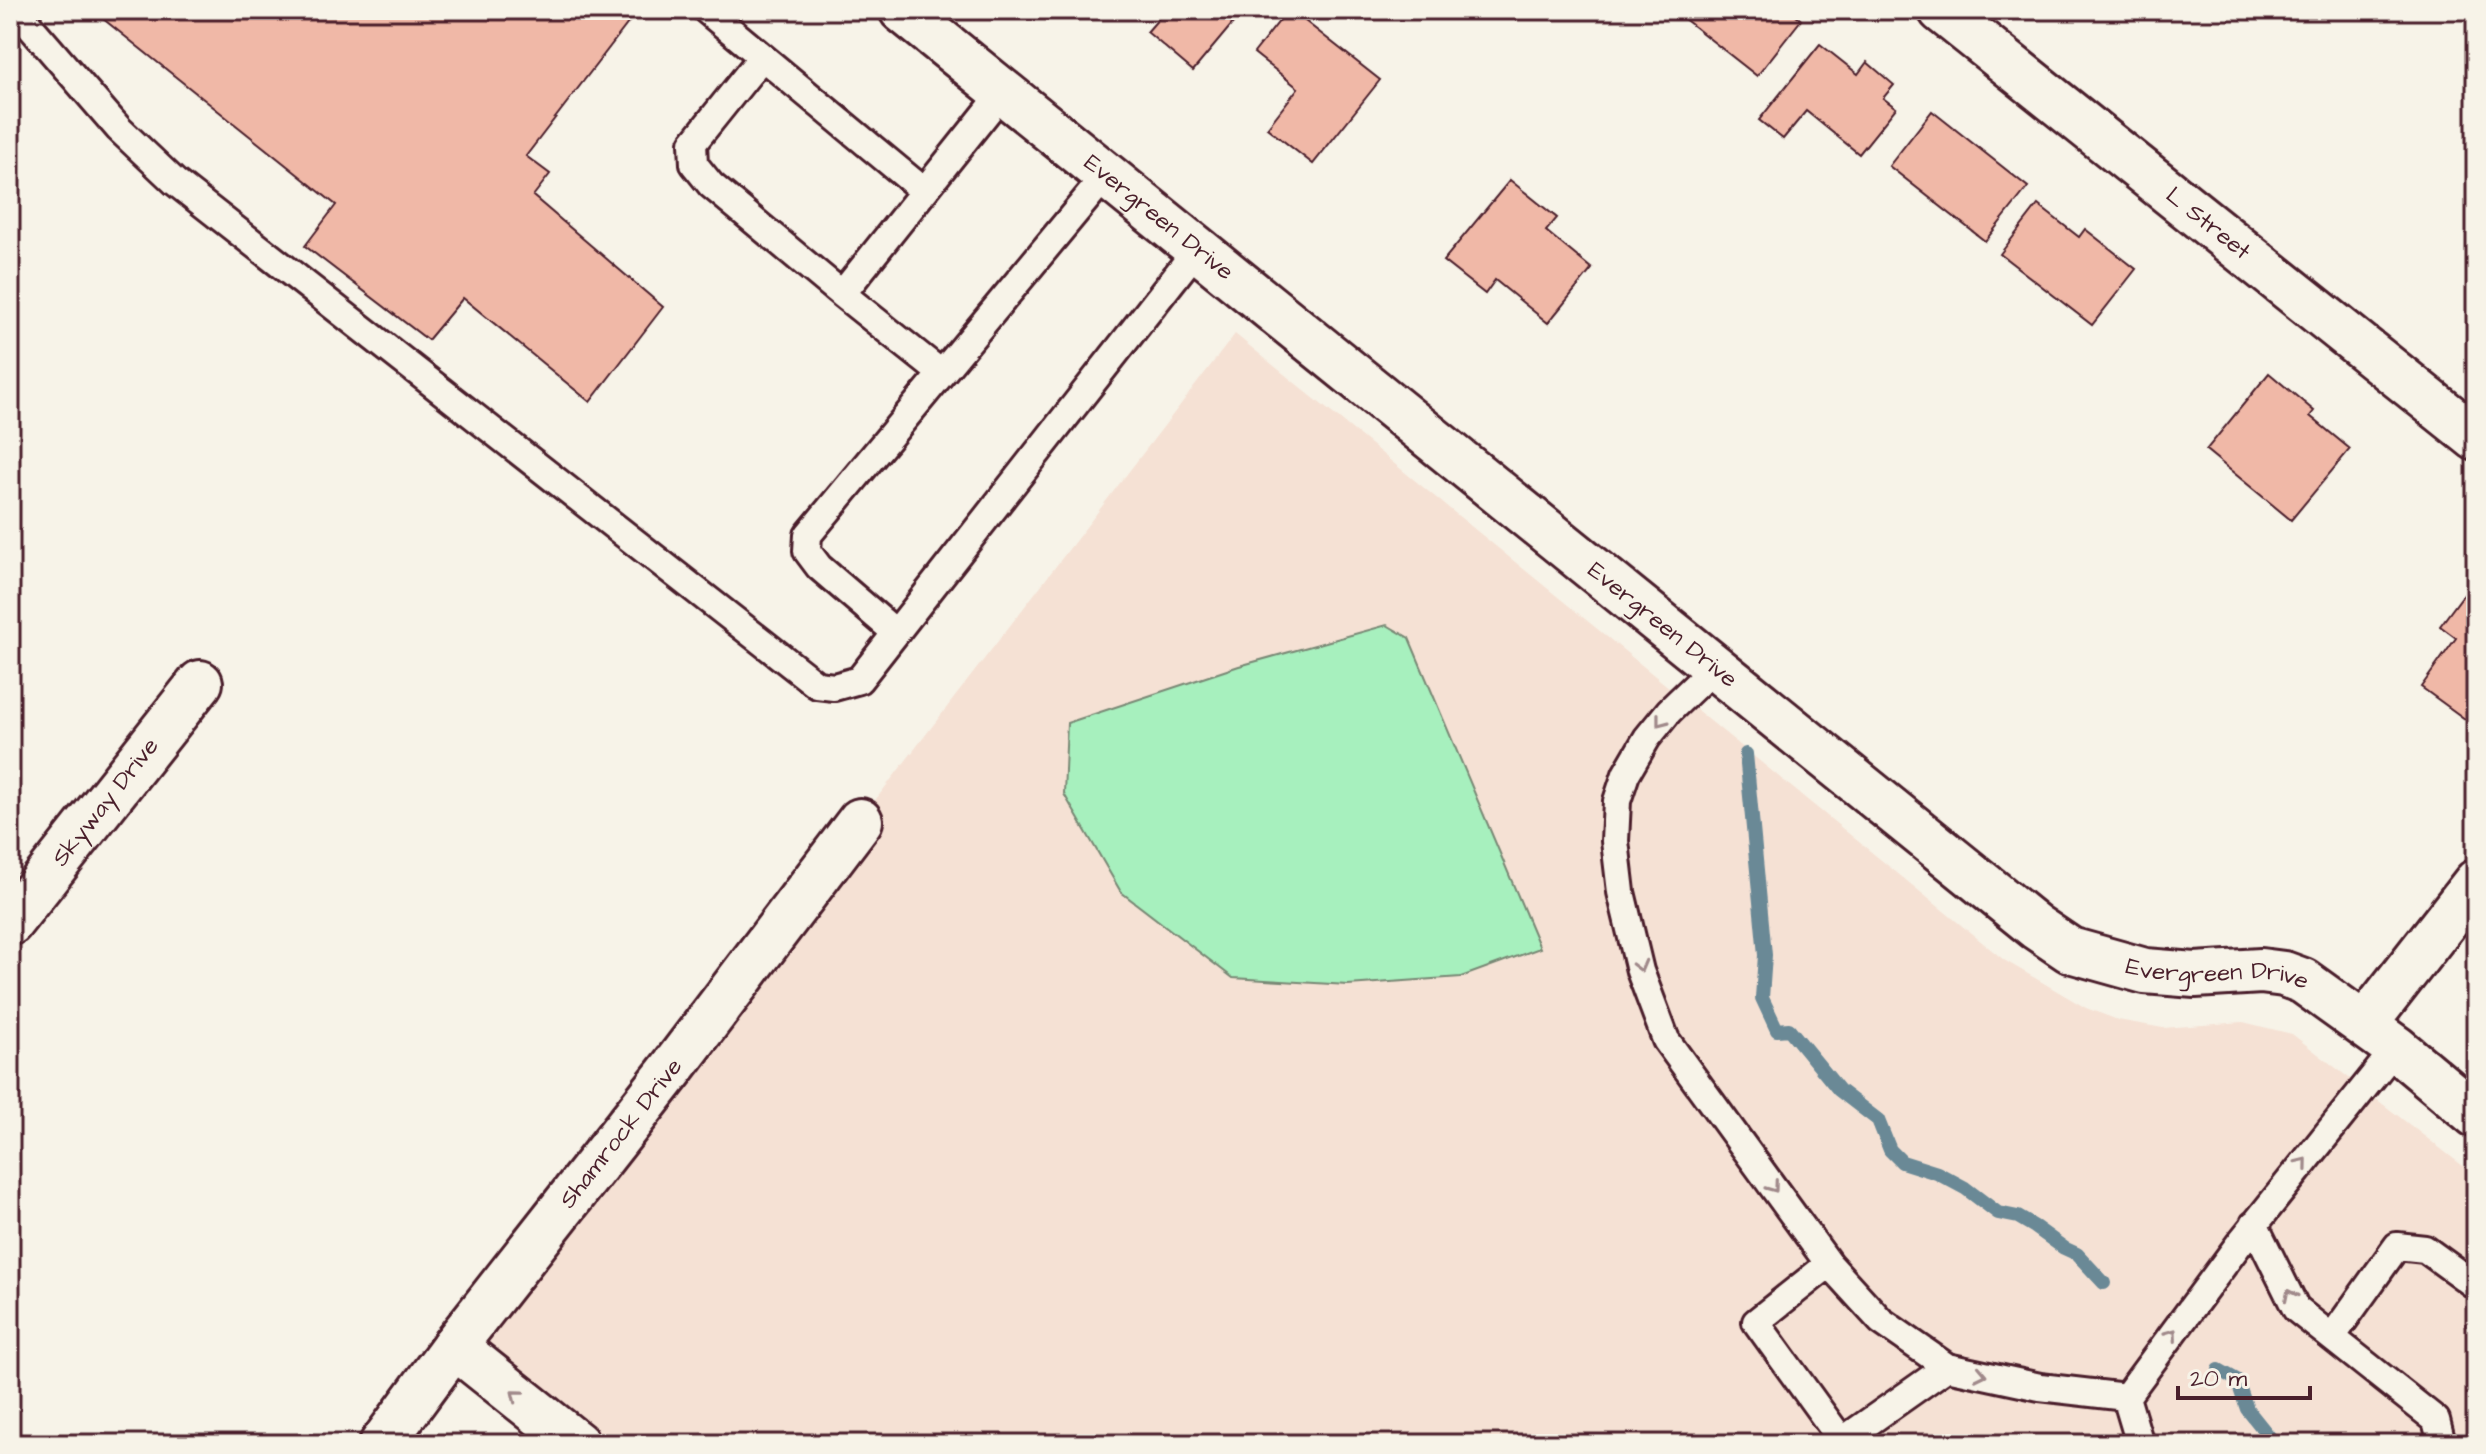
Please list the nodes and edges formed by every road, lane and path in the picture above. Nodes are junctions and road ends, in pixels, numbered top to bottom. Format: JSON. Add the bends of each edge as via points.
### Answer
{"nodes":[{"id":1,"x":16,"y":10,"type":"edge"},
{"id":2,"x":706,"y":10,"type":"edge"},
{"id":3,"x":902,"y":10,"type":"edge"},
{"id":4,"x":1941,"y":10,"type":"edge"},
{"id":5,"x":762,"y":57,"type":"junction"},
{"id":6,"x":1004,"y":91,"type":"junction"},
{"id":7,"x":1107,"y":174,"type":"junction"},
{"id":8,"x":924,"y":191,"type":"junction"},
{"id":9,"x":1198,"y":248,"type":"junction"},
{"id":10,"x":842,"y":294,"type":"junction"},
{"id":11,"x":941,"y":373,"type":"junction"},
{"id":12,"x":2476,"y":438,"type":"edge"},
{"id":13,"x":896,"y":633,"type":"junction"},
{"id":14,"x":1716,"y":666,"type":"junction"},
{"id":15,"x":200,"y":683,"type":"dead end"},
{"id":16,"x":860,"y":821,"type":"dead end"},
{"id":17,"x":2476,"y":882,"type":"edge"},
{"id":18,"x":10,"y":923,"type":"edge"},
{"id":19,"x":2380,"y":1036,"type":"junction"},
{"id":20,"x":2476,"y":1115,"type":"edge"},
{"id":21,"x":2254,"y":1224,"type":"junction"},
{"id":22,"x":1829,"y":1264,"type":"junction"},
{"id":23,"x":2476,"y":1286,"type":"edge"},
{"id":24,"x":2332,"y":1337,"type":"junction"},
{"id":25,"x":454,"y":1346,"type":"junction"},
{"id":26,"x":1947,"y":1367,"type":"junction"},
{"id":27,"x":2126,"y":1397,"type":"junction"},
{"id":28,"x":382,"y":1444,"type":"edge"},
{"id":29,"x":577,"y":1444,"type":"edge"},
{"id":30,"x":2140,"y":1444,"type":"edge"},
{"id":31,"x":2442,"y":1444,"type":"edge"}],
"edges":[{"from":1,"to":13,"type":"lane","via":[[119,129],[175,182],[817,685],[859,680]]},
{"from":2,"to":5,"type":"lane"},
{"from":3,"to":6,"type":"street","name":"Evergreen Drive"},
{"from":4,"to":12,"type":"street","name":"L Street"},
{"from":5,"to":8,"type":"lane"},
{"from":5,"to":10,"type":"lane","via":[[693,143],[694,164],[711,185]]},
{"from":6,"to":7,"type":"street","name":"Evergreen Drive"},
{"from":6,"to":8,"type":"lane"},
{"from":7,"to":9,"type":"street","name":"Evergreen Drive"},
{"from":7,"to":11,"type":"lane"},
{"from":8,"to":10,"type":"lane"},
{"from":9,"to":13,"type":"lane"},
{"from":9,"to":14,"type":"street","name":"Evergreen Drive"},
{"from":10,"to":11,"type":"lane"},
{"from":11,"to":13,"type":"lane","via":[[808,535],[807,551],[819,567]]},
{"from":14,"to":19,"type":"street","name":"Evergreen Drive","via":[[2070,950],[2145,971],[2284,974],[2303,981]]},
{"from":14,"to":22,"type":"lane","one_way":true,"via":[[1669,711],[1626,774],[1615,828],[1621,892],[1640,971],[1666,1040]]},
{"from":15,"to":18,"type":"street","name":"Skyway Drive"},
{"from":16,"to":25,"type":"street","name":"Shamrock Drive"},
{"from":17,"to":19,"type":"street"},
{"from":19,"to":20,"type":"street","name":"Evergreen Drive"},
{"from":21,"to":19,"type":"lane","one_way":true},
{"from":24,"to":21,"type":"lane","one_way":true,"via":[[2296,1309]]},
{"from":27,"to":21,"type":"lane","one_way":true},
{"from":22,"to":26,"type":"lane","via":[[1881,1321]]},
{"from":22,"to":26,"type":"lane","via":[[1756,1322],[1842,1441]]},
{"from":23,"to":24,"type":"lane","via":[[2425,1249],[2397,1246]]},
{"from":24,"to":31,"type":"lane","via":[[2436,1420]]},
{"from":25,"to":28,"type":"street","name":"Shamrock Drive"},
{"from":29,"to":25,"type":"street","one_way":true},
{"from":26,"to":27,"type":"lane","one_way":true,"via":[[2040,1387]]},
{"from":27,"to":30,"type":"lane"}]}
